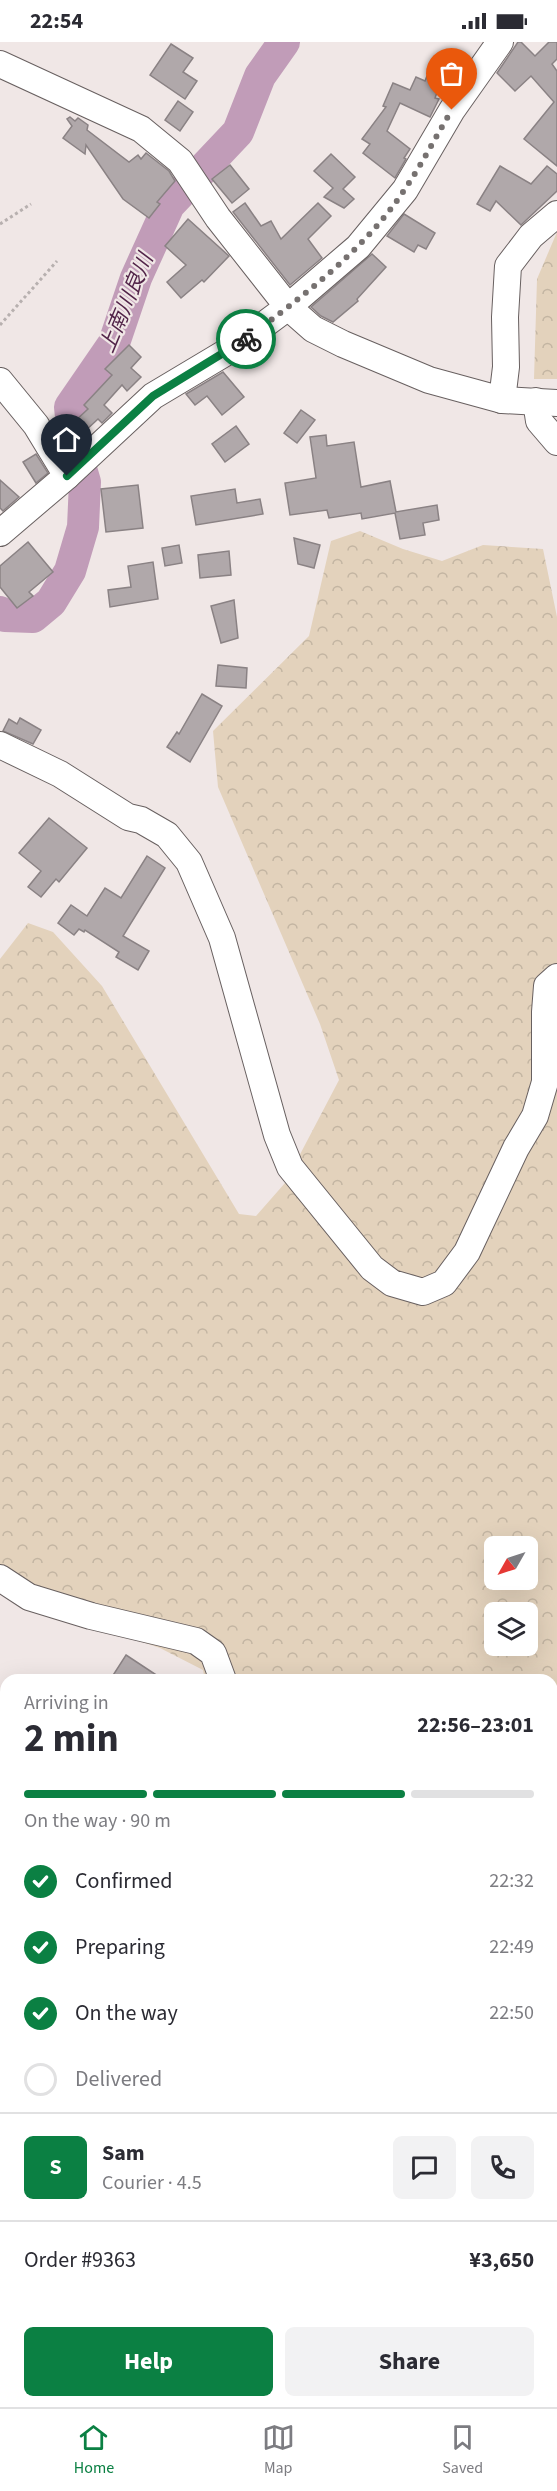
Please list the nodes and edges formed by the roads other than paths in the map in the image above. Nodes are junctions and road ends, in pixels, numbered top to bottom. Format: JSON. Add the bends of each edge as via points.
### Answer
{"nodes":[{"id":1,"x":500,"y":42,"type":"edge"},
{"id":2,"x":0,"y":64,"type":"edge"},
{"id":3,"x":557,"y":214,"type":"edge"},
{"id":4,"x":288,"y":307,"type":"junction"},
{"id":5,"x":0,"y":381,"type":"edge"},
{"id":6,"x":502,"y":400,"type":"junction"},
{"id":7,"x":546,"y":402,"type":"edge"},
{"id":8,"x":557,"y":442,"type":"edge"},
{"id":9,"x":67,"y":476,"type":"junction"},
{"id":10,"x":0,"y":533,"type":"edge"},
{"id":11,"x":0,"y":745,"type":"edge"},
{"id":12,"x":557,"y":977,"type":"edge"},
{"id":13,"x":0,"y":1578,"type":"edge"},
{"id":14,"x":221,"y":1674,"type":"edge"}],
"edges":[{"from":1,"to":4,"type":"street","via":[[452,110],[405,190],[358,247]]},
{"from":2,"to":4,"type":"street","via":[[141,129],[180,161]]},
{"from":3,"to":6,"type":"street","via":[[531,236],[508,266]]},
{"from":4,"to":6,"type":"street","via":[[313,328],[343,344],[429,380]]},
{"from":4,"to":9,"type":"street","via":[[230,350],[153,396]]},
{"from":5,"to":9,"type":"street","via":[[36,425]]},
{"from":6,"to":7,"type":"street"},
{"from":7,"to":8,"type":"street","via":[[539,421]]},
{"from":9,"to":10,"type":"street"},
{"from":11,"to":12,"type":"street","via":[[60,774],[128,817],[167,836],[189,862],[222,938],[277,1135],[290,1167],[372,1268],[392,1283],[423,1292],[444,1283],[467,1252],[535,1116],[545,1082],[547,986]]},
{"from":13,"to":14,"type":"street","via":[[29,1597],[196,1641],[213,1653]]}]}
